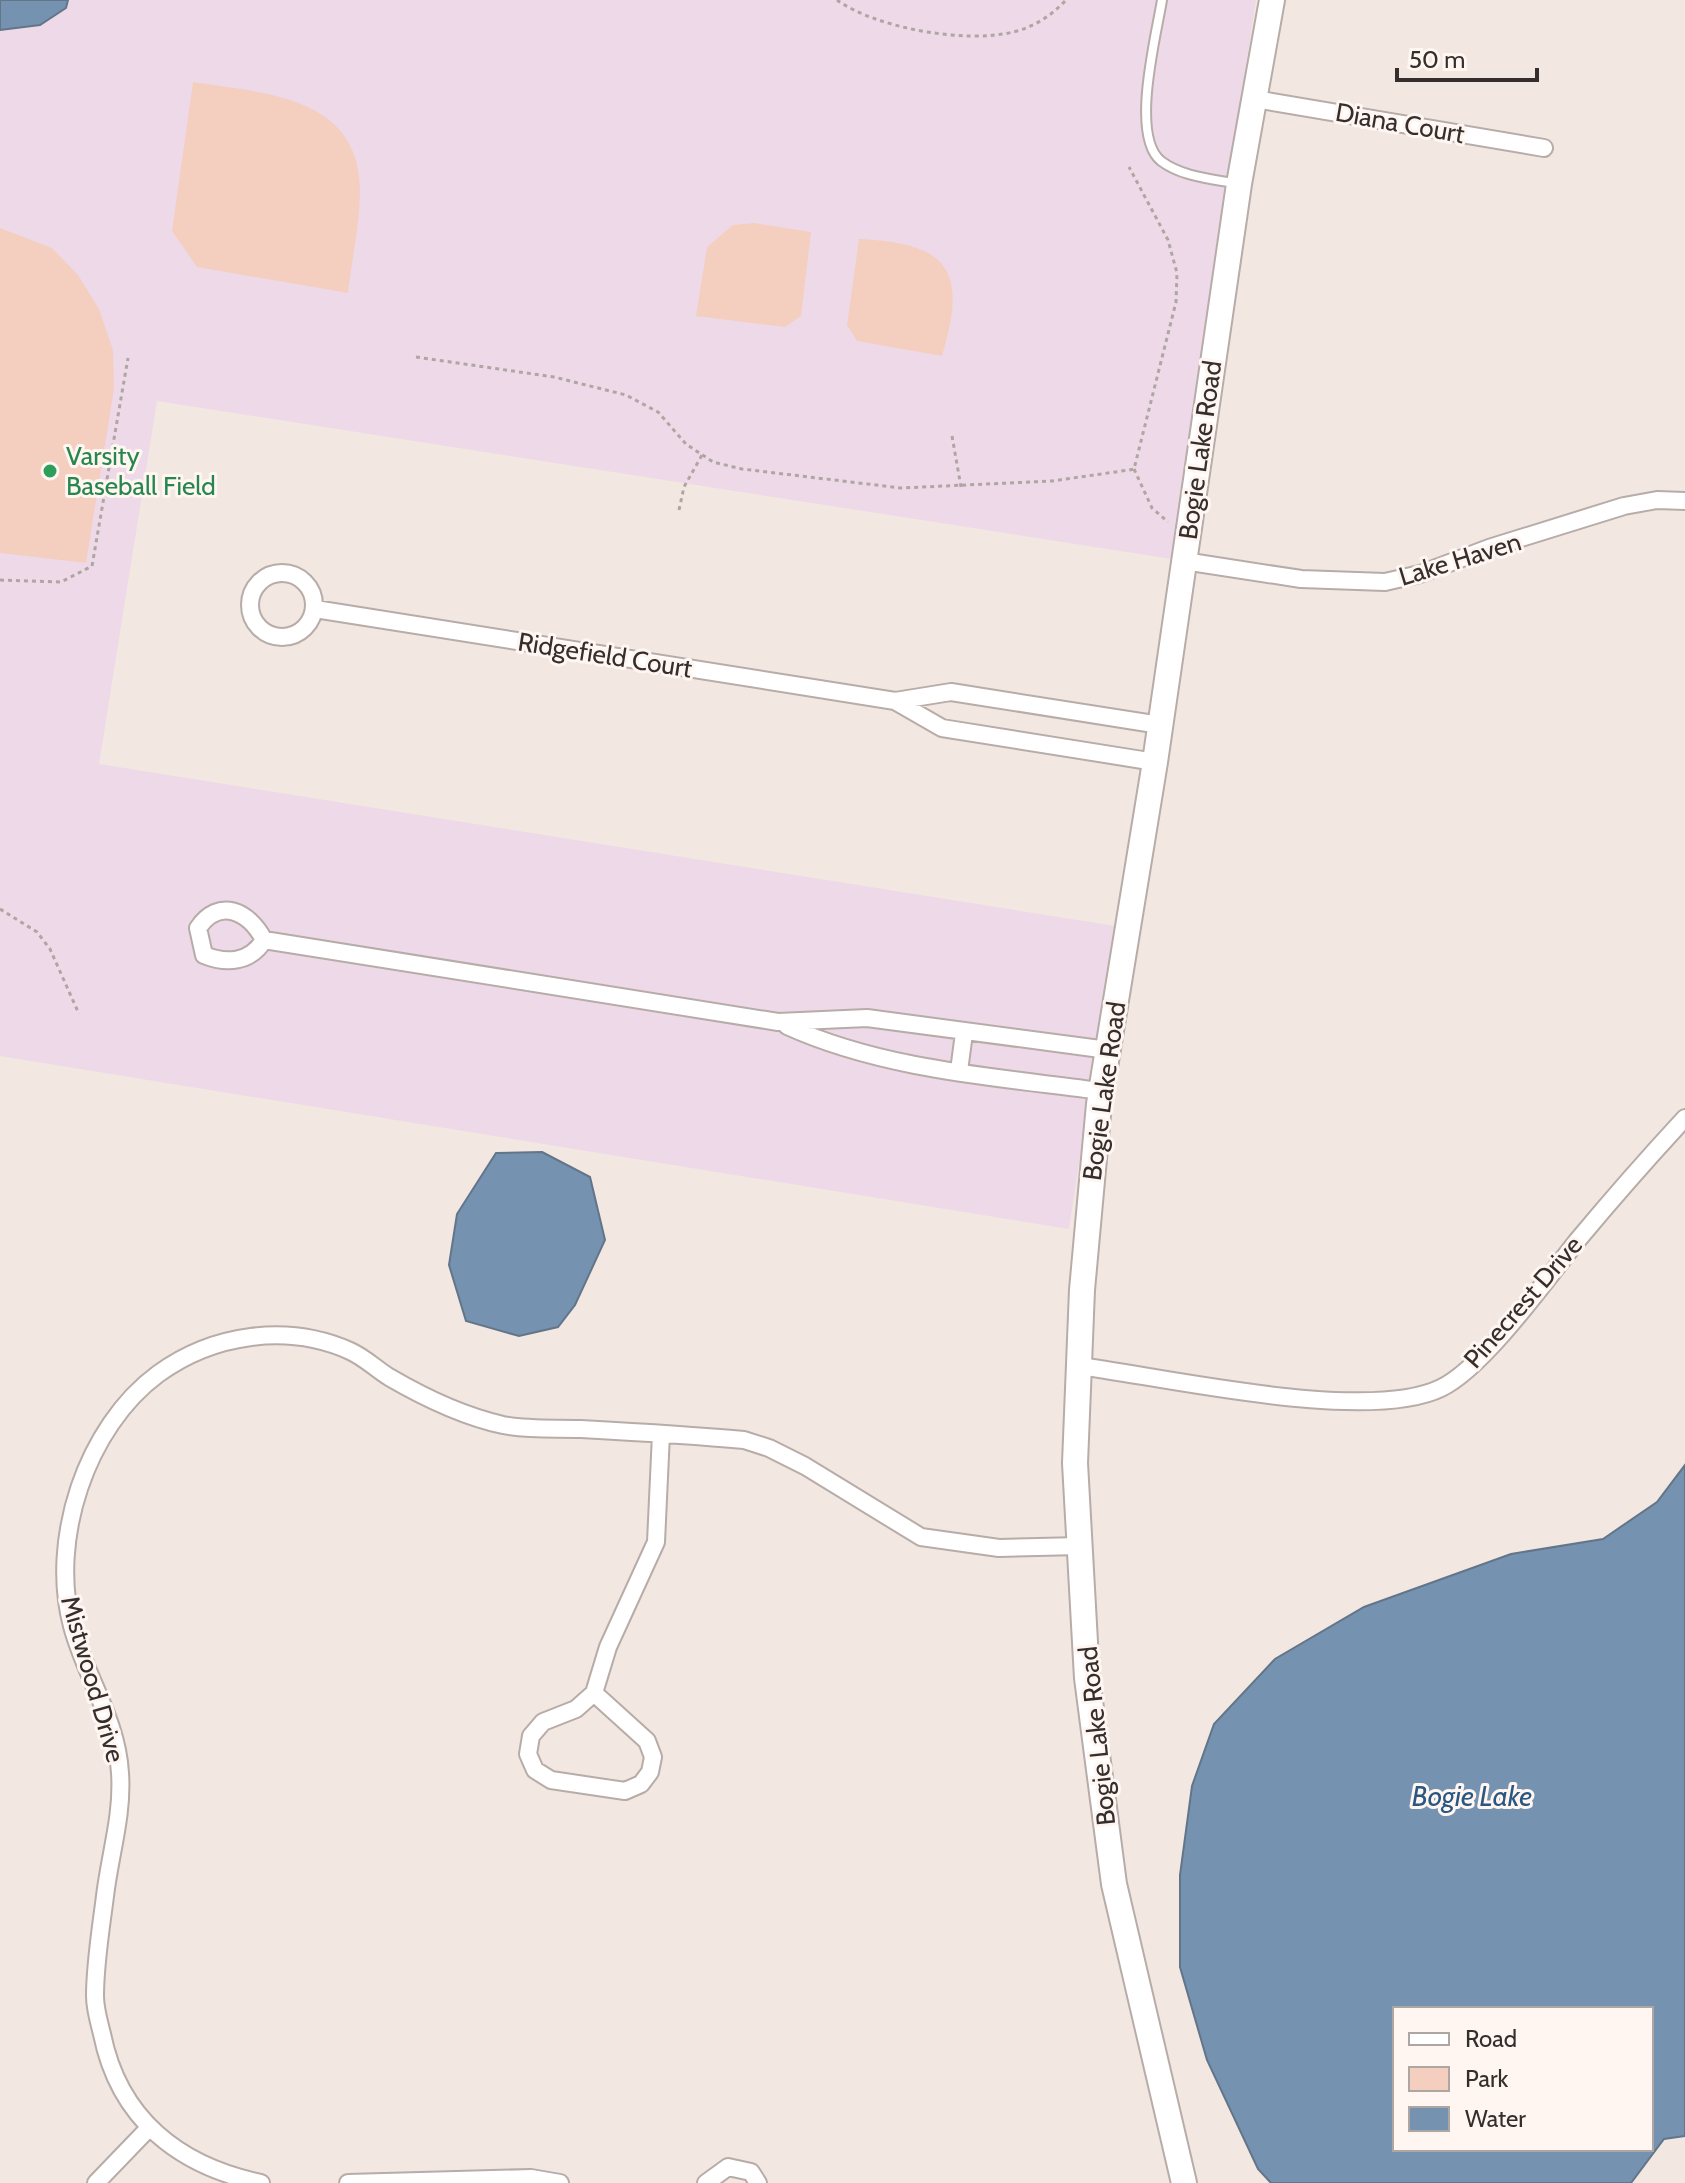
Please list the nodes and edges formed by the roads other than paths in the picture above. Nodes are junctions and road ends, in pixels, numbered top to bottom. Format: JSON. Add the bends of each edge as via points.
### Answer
{"nodes":[{"id":1,"x":1162,"y":0,"type":"edge"},
{"id":2,"x":1272,"y":0,"type":"edge"},
{"id":3,"x":1255,"y":99,"type":"junction"},
{"id":4,"x":1544,"y":148,"type":"dead end"},
{"id":5,"x":1239,"y":184,"type":"junction"},
{"id":6,"x":1685,"y":501,"type":"edge"},
{"id":7,"x":1185,"y":551,"type":"junction"},
{"id":8,"x":315,"y":609,"type":"junction"},
{"id":9,"x":895,"y":701,"type":"junction"},
{"id":10,"x":1160,"y":725,"type":"junction"},
{"id":11,"x":1155,"y":762,"type":"junction"},
{"id":12,"x":264,"y":940,"type":"dead end"},
{"id":13,"x":778,"y":1022,"type":"junction"},
{"id":14,"x":964,"y":1033,"type":"junction"},
{"id":15,"x":1108,"y":1050,"type":"junction"},
{"id":16,"x":959,"y":1071,"type":"junction"},
{"id":17,"x":1101,"y":1091,"type":"junction"},
{"id":18,"x":1685,"y":1118,"type":"edge"},
{"id":19,"x":1079,"y":1366,"type":"junction"},
{"id":20,"x":661,"y":1434,"type":"junction"},
{"id":21,"x":1081,"y":1546,"type":"junction"},
{"id":22,"x":594,"y":1693,"type":"junction"},
{"id":23,"x":148,"y":2129,"type":"junction"},
{"id":24,"x":96,"y":2183,"type":"edge"},
{"id":25,"x":261,"y":2183,"type":"edge"},
{"id":26,"x":348,"y":2183,"type":"edge"},
{"id":27,"x":560,"y":2183,"type":"edge"},
{"id":28,"x":706,"y":2183,"type":"edge"},
{"id":29,"x":758,"y":2183,"type":"edge"},
{"id":30,"x":1184,"y":2183,"type":"edge"}],
"edges":[{"from":1,"to":5,"type":"lane","via":[[1146,111],[1149,148],[1181,172]]},
{"from":2,"to":3,"type":"main road","name":"Bogie Lake Road"},
{"from":3,"to":4,"type":"street","name":"Diana Court"},
{"from":3,"to":5,"type":"main road","name":"Bogie Lake Road"},
{"from":5,"to":7,"type":"main road","name":"Bogie Lake Road"},
{"from":6,"to":7,"type":"street","name":"Lake Haven","via":[[1624,506],[1385,582],[1301,579]]},
{"from":7,"to":10,"type":"main road","name":"Bogie Lake Road"},
{"from":8,"to":8,"type":"street","via":[[308,587],[291,574],[270,575],[251,597],[252,617],[275,636],[305,627]]},
{"from":8,"to":9,"type":"street","name":"Ridgefield Court"},
{"from":9,"to":10,"type":"street","name":"Ridgefield Court","via":[[951,692]]},
{"from":9,"to":11,"type":"street","name":"Ridgefield Court","via":[[942,728]]},
{"from":10,"to":11,"type":"main road","name":"Bogie Lake Road"},
{"from":11,"to":15,"type":"main road","name":"Bogie Lake Road"},
{"from":12,"to":13,"type":"street"},
{"from":13,"to":14,"type":"street","via":[[867,1018]]},
{"from":13,"to":16,"type":"street","via":[[857,1051]]},
{"from":14,"to":15,"type":"street"},
{"from":14,"to":16,"type":"street"},
{"from":15,"to":17,"type":"main road","name":"Bogie Lake Road"},
{"from":16,"to":17,"type":"street"},
{"from":17,"to":19,"type":"main road","name":"Bogie Lake Road","via":[[1086,1225]]},
{"from":18,"to":19,"type":"street","name":"Pinecrest Drive","via":[[1510,1323],[1440,1388],[1372,1401],[1330,1400]]},
{"from":19,"to":21,"type":"main road","name":"Bogie Lake Road","via":[[1075,1463]]},
{"from":20,"to":21,"type":"street","name":"Mistwood Drive","via":[[744,1440],[769,1448],[921,1537],[999,1548]]},
{"from":20,"to":22,"type":"street","via":[[656,1542],[608,1647]]},
{"from":20,"to":23,"type":"street","name":"Mistwood Drive","via":[[531,1428],[481,1420],[435,1403],[351,1351],[278,1336],[212,1344],[132,1396],[78,1492],[65,1550],[65,1593],[72,1628],[119,1756],[119,1815],[94,1999],[107,2058]]},
{"from":21,"to":30,"type":"main road","name":"Bogie Lake Road","via":[[1087,1678],[1114,1884]]},
{"from":22,"to":22,"type":"street","via":[[576,1709],[543,1722],[531,1736],[528,1754],[535,1770],[551,1780],[625,1791],[641,1784],[653,1757],[647,1741]]},
{"from":23,"to":24,"type":"street"},
{"from":23,"to":25,"type":"street","name":"Mistwood Drive","via":[[182,2152],[237,2178]]},
{"from":26,"to":27,"type":"street","via":[[531,2178]]},
{"from":28,"to":29,"type":"street","via":[[728,2167],[751,2172]]}]}
